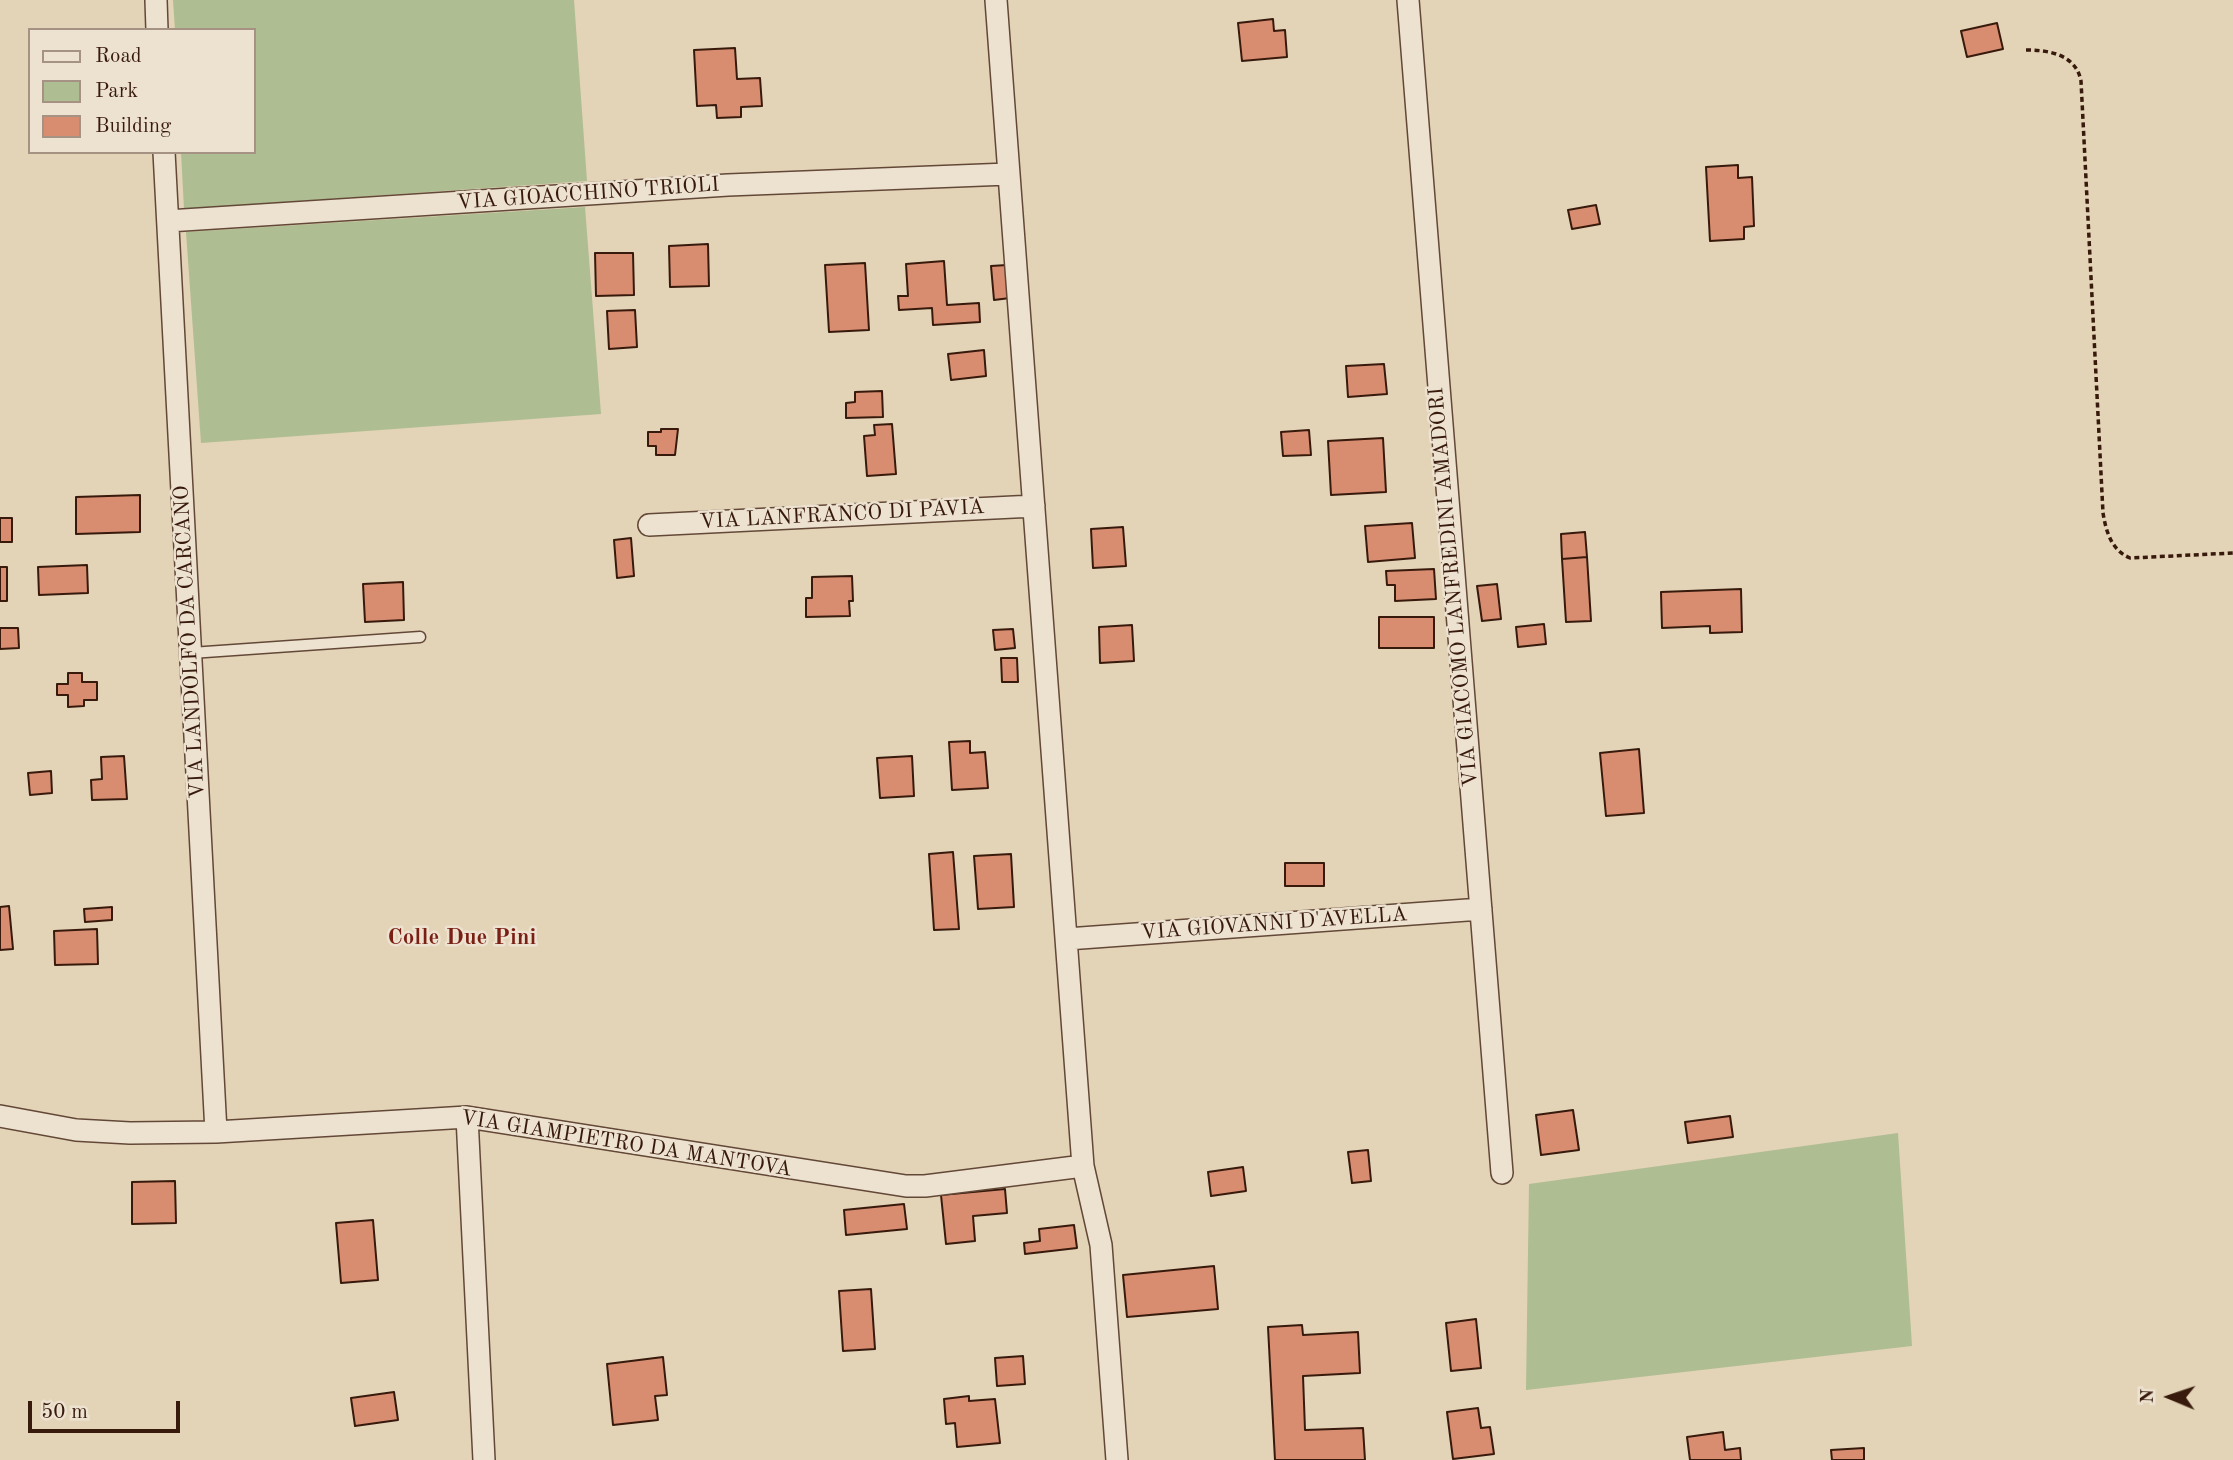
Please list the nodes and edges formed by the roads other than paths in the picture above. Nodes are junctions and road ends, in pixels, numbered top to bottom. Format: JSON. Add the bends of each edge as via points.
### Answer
{"nodes":[{"id":1,"x":156,"y":0,"type":"edge"},
{"id":2,"x":996,"y":0,"type":"edge"},
{"id":3,"x":1408,"y":0,"type":"edge"},
{"id":4,"x":158,"y":28,"type":"edge"},
{"id":5,"x":164,"y":154,"type":"edge"},
{"id":6,"x":1008,"y":174,"type":"junction"},
{"id":7,"x":168,"y":221,"type":"junction"},
{"id":8,"x":1034,"y":506,"type":"junction"},
{"id":9,"x":649,"y":525,"type":"dead end"},
{"id":10,"x":420,"y":637,"type":"dead end"},
{"id":11,"x":191,"y":653,"type":"junction"},
{"id":12,"x":1481,"y":909,"type":"junction"},
{"id":13,"x":1067,"y":939,"type":"junction"},
{"id":14,"x":0,"y":1116,"type":"edge"},
{"id":15,"x":467,"y":1116,"type":"junction"},
{"id":16,"x":216,"y":1132,"type":"junction"},
{"id":17,"x":1083,"y":1166,"type":"junction"},
{"id":18,"x":1502,"y":1173,"type":"dead end"},
{"id":19,"x":484,"y":1460,"type":"edge"},
{"id":20,"x":1117,"y":1460,"type":"edge"}],
"edges":[{"from":1,"to":4,"type":"street"},
{"from":2,"to":6,"type":"street"},
{"from":3,"to":12,"type":"street","name":"VIA GIACOMO LANFREDINI AMADORI"},
{"from":5,"to":7,"type":"street","name":"VIA LANDOLFO DA CARCANO"},
{"from":6,"to":7,"type":"street","name":"VIA GIOACCHINO TRIOLI","via":[[728,185]]},
{"from":6,"to":8,"type":"street"},
{"from":7,"to":11,"type":"street","name":"VIA LANDOLFO DA CARCANO"},
{"from":8,"to":9,"type":"street","name":"VIA LANFRANCO DI PAVIA"},
{"from":8,"to":13,"type":"street"},
{"from":10,"to":11,"type":"lane"},
{"from":11,"to":16,"type":"street","name":"VIA LANDOLFO DA CARCANO"},
{"from":12,"to":13,"type":"street","name":"VIA GIOVANNI D'AVELLA"},
{"from":12,"to":18,"type":"street","name":"VIA GIACOMO LANFREDINI AMADORI"},
{"from":13,"to":17,"type":"street"},
{"from":14,"to":16,"type":"street","name":"VIA GIAMPIETRO DA MANTOVA","via":[[76,1129]]},
{"from":15,"to":16,"type":"street","name":"VIA GIAMPIETRO DA MANTOVA"},
{"from":15,"to":17,"type":"street","name":"VIA GIAMPIETRO DA MANTOVA","via":[[891,1185],[925,1186]]},
{"from":15,"to":19,"type":"street"},
{"from":17,"to":20,"type":"street","via":[[1101,1245]]}]}
